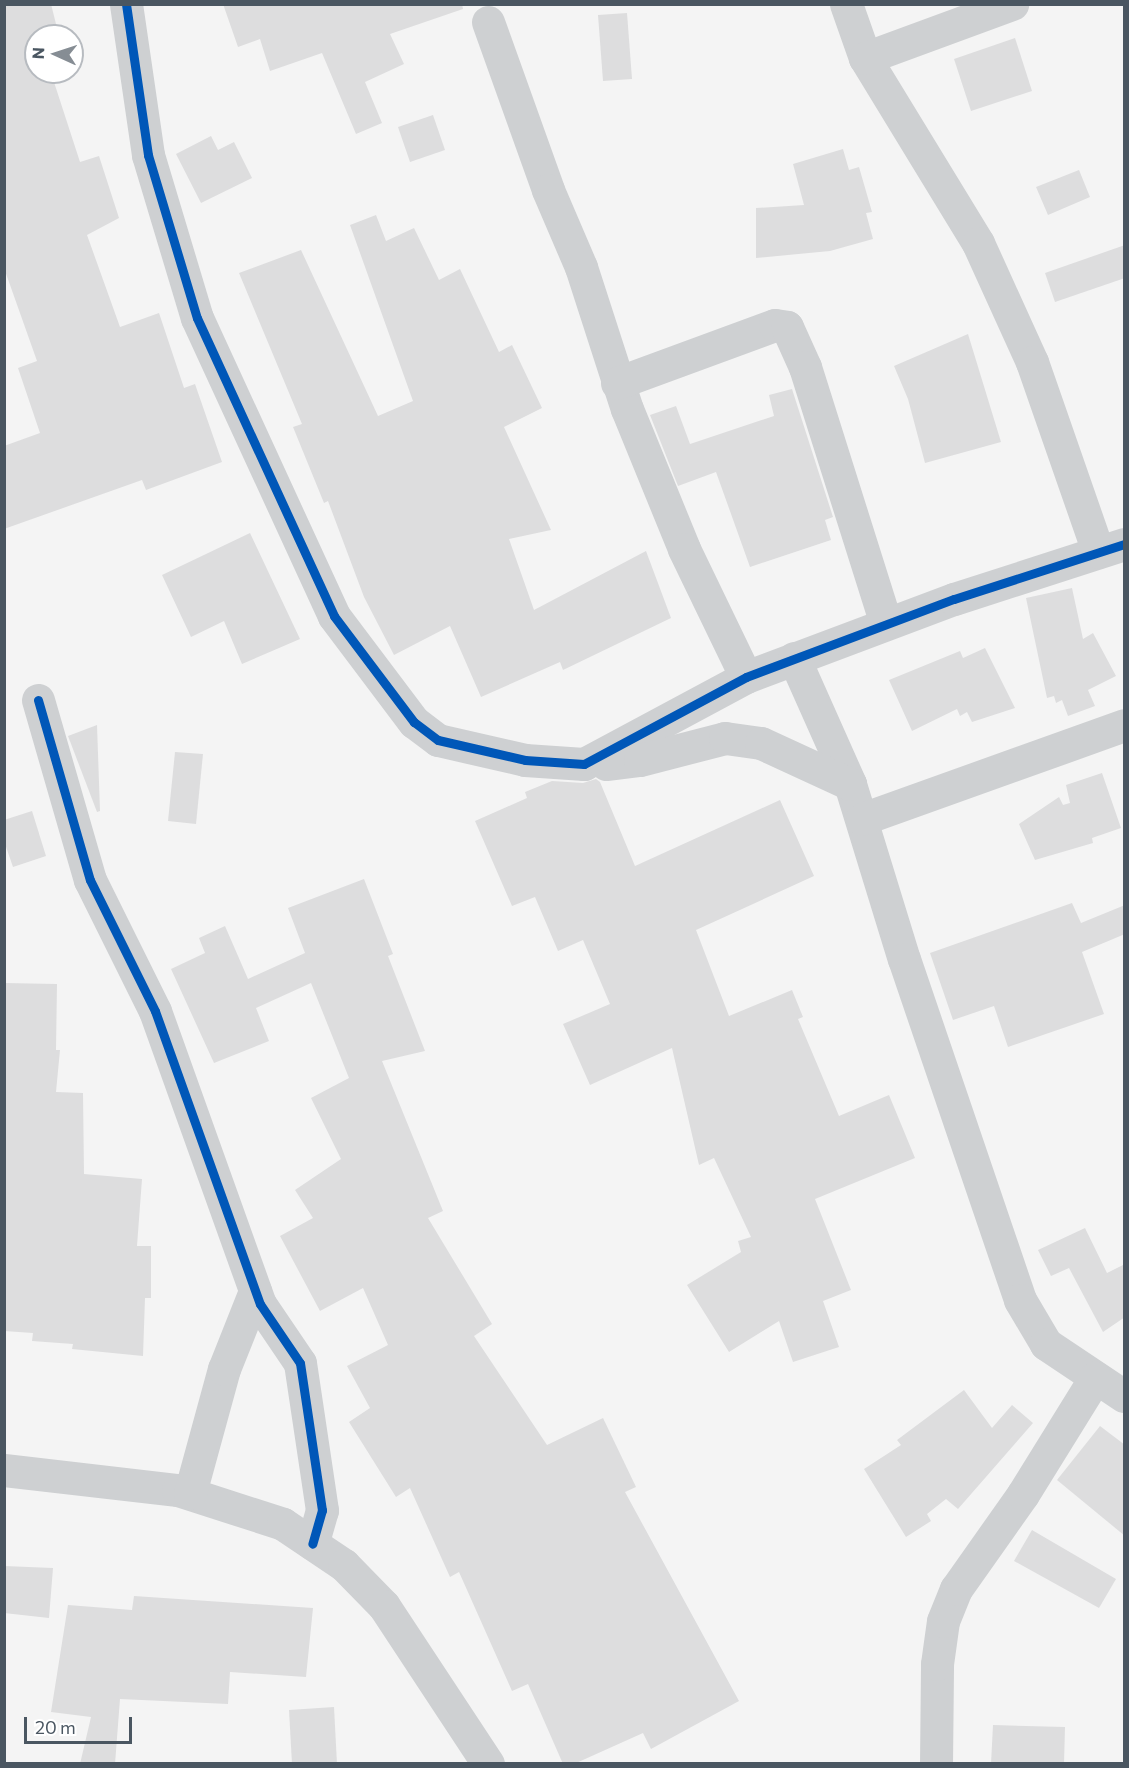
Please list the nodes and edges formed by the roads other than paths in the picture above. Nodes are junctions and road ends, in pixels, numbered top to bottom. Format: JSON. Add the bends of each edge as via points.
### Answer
{"nodes":[{"id":1,"x":126,"y":4,"type":"edge"},
{"id":2,"x":846,"y":4,"type":"edge"},
{"id":3,"x":1012,"y":4,"type":"edge"},
{"id":4,"x":488,"y":22,"type":"dead end"},
{"id":5,"x":865,"y":58,"type":"junction"},
{"id":6,"x":617,"y":383,"type":"junction"},
{"id":7,"x":1111,"y":548,"type":"edge"},
{"id":8,"x":886,"y":624,"type":"junction"},
{"id":9,"x":794,"y":658,"type":"junction"},
{"id":10,"x":746,"y":677,"type":"junction"},
{"id":11,"x":38,"y":700,"type":"dead end"},
{"id":12,"x":1125,"y":725,"type":"edge"},
{"id":13,"x":584,"y":764,"type":"junction"},
{"id":14,"x":850,"y":784,"type":"junction"},
{"id":15,"x":862,"y":819,"type":"junction"},
{"id":16,"x":255,"y":1291,"type":"junction"},
{"id":17,"x":1095,"y":1378,"type":"junction"},
{"id":18,"x":1125,"y":1396,"type":"edge"},
{"id":19,"x":4,"y":1470,"type":"edge"},
{"id":20,"x":190,"y":1493,"type":"junction"},
{"id":21,"x":312,"y":1544,"type":"junction"},
{"id":22,"x":488,"y":1764,"type":"edge"},
{"id":23,"x":936,"y":1764,"type":"edge"}],
"edges":[{"from":1,"to":13,"type":"street","via":[[148,155],[197,318],[334,616],[414,722],[438,740],[525,760]]},
{"from":2,"to":5,"type":"street"},
{"from":3,"to":5,"type":"street"},
{"from":4,"to":6,"type":"street","via":[[548,190],[581,267]]},
{"from":5,"to":7,"type":"street","via":[[978,243]]},
{"from":6,"to":8,"type":"street","via":[[764,329],[787,327],[805,367]]},
{"from":6,"to":10,"type":"street","via":[[684,549]]},
{"from":7,"to":8,"type":"street"},
{"from":8,"to":9,"type":"street"},
{"from":9,"to":10,"type":"street"},
{"from":9,"to":14,"type":"street"},
{"from":10,"to":13,"type":"street"},
{"from":11,"to":16,"type":"street","via":[[90,880],[155,1011]]},
{"from":12,"to":15,"type":"street"},
{"from":13,"to":14,"type":"street","via":[[640,760],[725,738],[761,743]]},
{"from":14,"to":15,"type":"street"},
{"from":15,"to":17,"type":"street","via":[[904,959],[1020,1300],[1046,1344]]},
{"from":16,"to":20,"type":"street","via":[[224,1369]]},
{"from":16,"to":21,"type":"street","via":[[300,1363],[322,1510]]},
{"from":17,"to":18,"type":"street"},
{"from":17,"to":23,"type":"street","via":[[1023,1494],[956,1589],[943,1621],[938,1664]]},
{"from":19,"to":20,"type":"street"},
{"from":20,"to":21,"type":"street","via":[[283,1524]]},
{"from":21,"to":22,"type":"street","via":[[344,1565],[384,1606]]}]}
